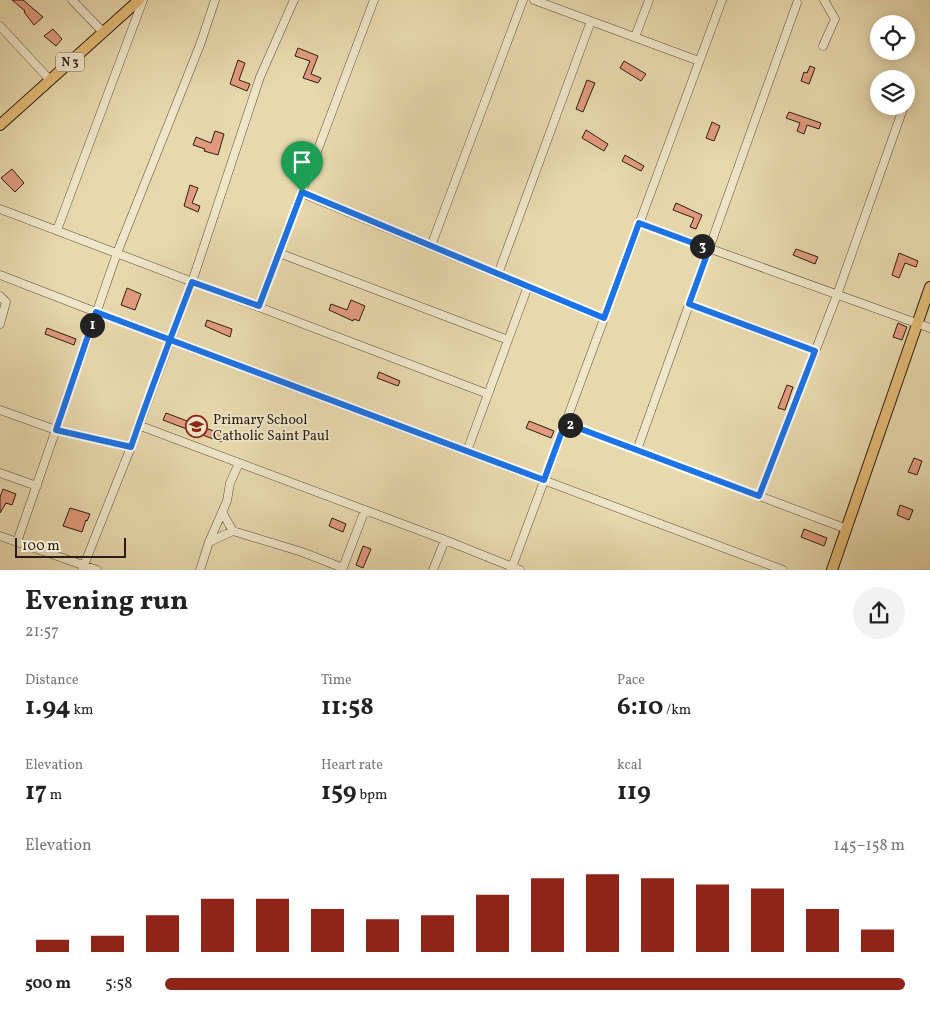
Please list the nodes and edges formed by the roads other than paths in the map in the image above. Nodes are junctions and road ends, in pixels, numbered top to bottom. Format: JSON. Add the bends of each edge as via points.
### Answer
{"nodes":[{"id":1,"x":72,"y":0,"type":"edge"},
{"id":2,"x":139,"y":0,"type":"edge"},
{"id":3,"x":143,"y":0,"type":"edge"},
{"id":4,"x":215,"y":0,"type":"edge"},
{"id":5,"x":294,"y":0,"type":"edge"},
{"id":6,"x":374,"y":0,"type":"edge"},
{"id":7,"x":523,"y":0,"type":"edge"},
{"id":8,"x":534,"y":0,"type":"edge"},
{"id":9,"x":649,"y":0,"type":"edge"},
{"id":10,"x":722,"y":0,"type":"edge"},
{"id":11,"x":824,"y":0,"type":"edge"},
{"id":12,"x":797,"y":3,"type":"dead end"},
{"id":13,"x":591,"y":21,"type":"junction"},
{"id":14,"x":0,"y":26,"type":"edge"},
{"id":15,"x":103,"y":32,"type":"junction"},
{"id":16,"x":634,"y":37,"type":"junction"},
{"id":17,"x":823,"y":46,"type":"dead end"},
{"id":18,"x":699,"y":61,"type":"junction"},
{"id":19,"x":50,"y":80,"type":"junction"},
{"id":20,"x":901,"y":115,"type":"edge"},
{"id":21,"x":0,"y":125,"type":"edge"},
{"id":22,"x":302,"y":192,"type":"junction"},
{"id":23,"x":0,"y":209,"type":"edge"},
{"id":24,"x":639,"y":223,"type":"junction"},
{"id":25,"x":57,"y":230,"type":"junction"},
{"id":26,"x":431,"y":246,"type":"junction"},
{"id":27,"x":709,"y":249,"type":"junction"},
{"id":28,"x":117,"y":253,"type":"junction"},
{"id":29,"x":279,"y":253,"type":"junction"},
{"id":30,"x":498,"y":274,"type":"junction"},
{"id":31,"x":0,"y":275,"type":"edge"},
{"id":32,"x":192,"y":282,"type":"junction"},
{"id":33,"x":528,"y":286,"type":"junction"},
{"id":34,"x":930,"y":287,"type":"edge"},
{"id":35,"x":837,"y":295,"type":"junction"},
{"id":36,"x":0,"y":296,"type":"edge"},
{"id":37,"x":689,"y":304,"type":"junction"},
{"id":38,"x":259,"y":306,"type":"junction"},
{"id":39,"x":96,"y":312,"type":"junction"},
{"id":40,"x":604,"y":318,"type":"junction"},
{"id":41,"x":0,"y":324,"type":"edge"},
{"id":42,"x":918,"y":324,"type":"junction"},
{"id":43,"x":930,"y":328,"type":"edge"},
{"id":44,"x":170,"y":339,"type":"junction"},
{"id":45,"x":508,"y":340,"type":"junction"},
{"id":46,"x":815,"y":351,"type":"junction"},
{"id":47,"x":488,"y":394,"type":"junction"},
{"id":48,"x":0,"y":410,"type":"edge"},
{"id":49,"x":565,"y":423,"type":"junction"},
{"id":50,"x":138,"y":425,"type":"junction"},
{"id":51,"x":56,"y":430,"type":"junction"},
{"id":52,"x":131,"y":447,"type":"junction"},
{"id":53,"x":637,"y":450,"type":"junction"},
{"id":54,"x":467,"y":451,"type":"junction"},
{"id":55,"x":239,"y":463,"type":"junction"},
{"id":56,"x":0,"y":473,"type":"edge"},
{"id":57,"x":544,"y":480,"type":"junction"},
{"id":58,"x":37,"y":486,"type":"junction"},
{"id":59,"x":759,"y":496,"type":"junction"},
{"id":60,"x":365,"y":510,"type":"junction"},
{"id":61,"x":222,"y":512,"type":"junction"},
{"id":62,"x":847,"y":529,"type":"junction"},
{"id":63,"x":233,"y":531,"type":"junction"},
{"id":64,"x":0,"y":536,"type":"edge"},
{"id":65,"x":445,"y":540,"type":"junction"},
{"id":66,"x":17,"y":542,"type":"junction"},
{"id":67,"x":209,"y":542,"type":"junction"},
{"id":68,"x":83,"y":567,"type":"edge"},
{"id":69,"x":514,"y":568,"type":"edge"},
{"id":70,"x":343,"y":569,"type":"edge"},
{"id":71,"x":97,"y":570,"type":"edge"},
{"id":72,"x":200,"y":570,"type":"edge"},
{"id":73,"x":433,"y":570,"type":"edge"},
{"id":74,"x":783,"y":570,"type":"edge"},
{"id":75,"x":832,"y":570,"type":"edge"}],
"edges":[{"from":1,"to":15,"type":"street"},
{"from":2,"to":15,"type":"main road","number":"N 3"},
{"from":3,"to":25,"type":"street"},
{"from":4,"to":28,"type":"street"},
{"from":5,"to":32,"type":"street","via":[[260,77]]},
{"from":6,"to":22,"type":"street"},
{"from":7,"to":26,"type":"street"},
{"from":8,"to":13,"type":"street"},
{"from":9,"to":16,"type":"street"},
{"from":10,"to":18,"type":"street"},
{"from":11,"to":17,"type":"street","via":[[835,19]]},
{"from":12,"to":27,"type":"street"},
{"from":13,"to":16,"type":"street"},
{"from":13,"to":30,"type":"street"},
{"from":14,"to":19,"type":"street"},
{"from":15,"to":19,"type":"main road","number":"N 3"},
{"from":16,"to":18,"type":"street"},
{"from":18,"to":24,"type":"street"},
{"from":19,"to":21,"type":"main road","number":"N 3"},
{"from":20,"to":35,"type":"street"},
{"from":22,"to":26,"type":"street"},
{"from":22,"to":29,"type":"street"},
{"from":23,"to":25,"type":"street"},
{"from":24,"to":27,"type":"street"},
{"from":24,"to":40,"type":"street"},
{"from":25,"to":28,"type":"street"},
{"from":26,"to":30,"type":"street"},
{"from":27,"to":35,"type":"street"},
{"from":27,"to":37,"type":"street"},
{"from":28,"to":32,"type":"street"},
{"from":28,"to":39,"type":"street"},
{"from":29,"to":38,"type":"street"},
{"from":29,"to":45,"type":"street"},
{"from":30,"to":33,"type":"street"},
{"from":31,"to":39,"type":"street"},
{"from":32,"to":38,"type":"street"},
{"from":32,"to":44,"type":"street"},
{"from":33,"to":40,"type":"street"},
{"from":33,"to":45,"type":"street"},
{"from":34,"to":42,"type":"main road"},
{"from":35,"to":42,"type":"street"},
{"from":35,"to":46,"type":"street"},
{"from":36,"to":41,"type":"street","via":[[6,302]]},
{"from":37,"to":46,"type":"street"},
{"from":37,"to":53,"type":"street"},
{"from":38,"to":47,"type":"street"},
{"from":39,"to":44,"type":"street"},
{"from":39,"to":51,"type":"street"},
{"from":40,"to":49,"type":"street"},
{"from":42,"to":43,"type":"street"},
{"from":42,"to":62,"type":"main road"},
{"from":44,"to":50,"type":"street"},
{"from":44,"to":54,"type":"street"},
{"from":45,"to":47,"type":"street"},
{"from":46,"to":59,"type":"street"},
{"from":47,"to":54,"type":"street"},
{"from":48,"to":51,"type":"street"},
{"from":49,"to":53,"type":"street"},
{"from":49,"to":57,"type":"street"},
{"from":50,"to":52,"type":"street"},
{"from":50,"to":55,"type":"street"},
{"from":51,"to":52,"type":"street"},
{"from":51,"to":58,"type":"street"},
{"from":52,"to":68,"type":"street"},
{"from":53,"to":59,"type":"street"},
{"from":54,"to":57,"type":"street"},
{"from":55,"to":60,"type":"street"},
{"from":55,"to":61,"type":"street"},
{"from":56,"to":58,"type":"street"},
{"from":57,"to":69,"type":"street"},
{"from":57,"to":74,"type":"street"},
{"from":58,"to":66,"type":"street"},
{"from":59,"to":62,"type":"street"},
{"from":60,"to":65,"type":"street"},
{"from":60,"to":70,"type":"street"},
{"from":61,"to":63,"type":"street"},
{"from":61,"to":67,"type":"street"},
{"from":62,"to":75,"type":"main road"},
{"from":63,"to":67,"type":"street"},
{"from":63,"to":70,"type":"street","via":[[302,552]]},
{"from":64,"to":66,"type":"street"},
{"from":65,"to":69,"type":"street"},
{"from":65,"to":73,"type":"street"},
{"from":66,"to":68,"type":"street"},
{"from":67,"to":72,"type":"street"},
{"from":68,"to":71,"type":"street"}]}
